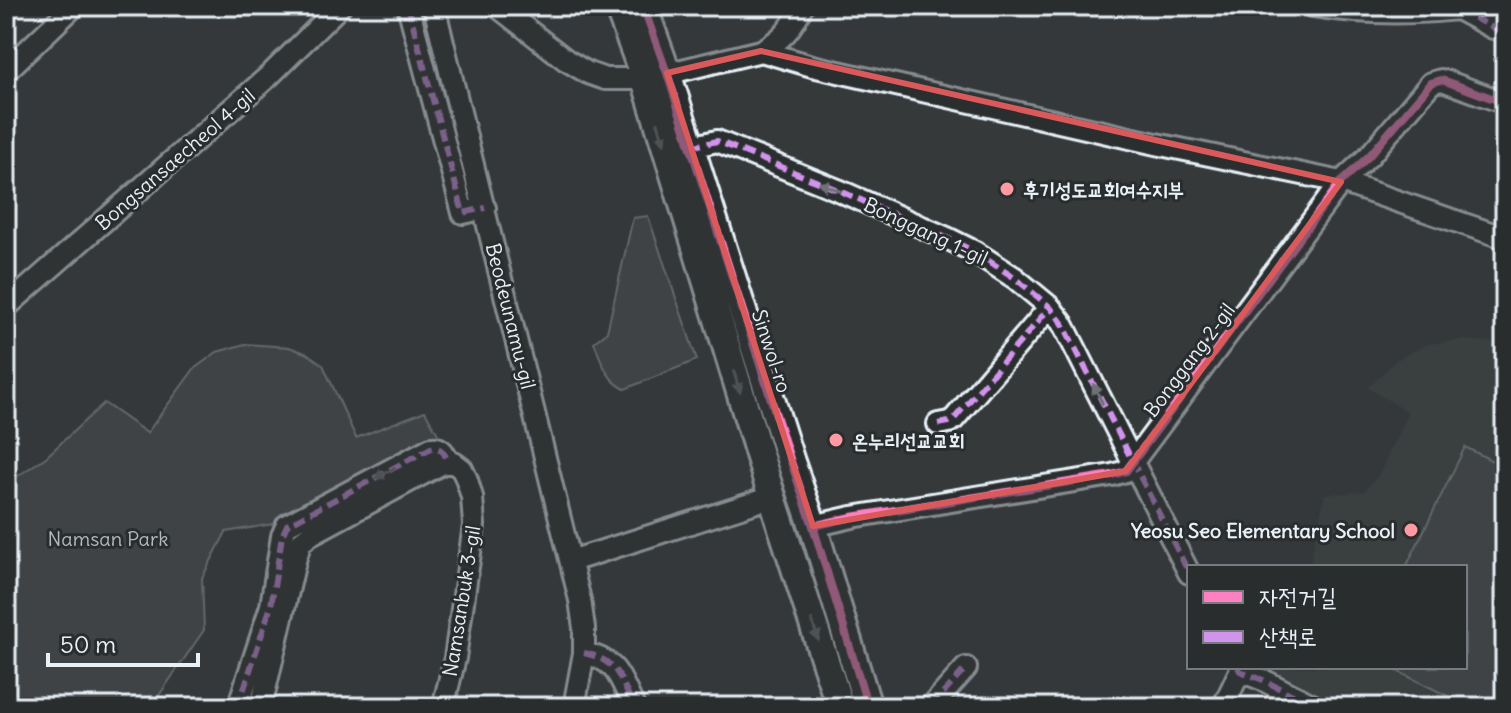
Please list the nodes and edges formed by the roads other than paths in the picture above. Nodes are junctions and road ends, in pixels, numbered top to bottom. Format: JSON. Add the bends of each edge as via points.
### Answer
{"nodes":[{"id":1,"x":74,"y":6,"type":"edge"},
{"id":2,"x":340,"y":6,"type":"edge"},
{"id":3,"x":408,"y":6,"type":"edge"},
{"id":4,"x":434,"y":6,"type":"edge"},
{"id":5,"x":497,"y":6,"type":"edge"},
{"id":6,"x":618,"y":6,"type":"edge"},
{"id":7,"x":643,"y":6,"type":"edge"},
{"id":8,"x":802,"y":6,"type":"edge"},
{"id":9,"x":1312,"y":6,"type":"edge"},
{"id":10,"x":1482,"y":6,"type":"edge"},
{"id":11,"x":1458,"y":9,"type":"junction"},
{"id":12,"x":1505,"y":30,"type":"edge"},
{"id":13,"x":761,"y":51,"type":"junction"},
{"id":14,"x":6,"y":71,"type":"edge"},
{"id":15,"x":656,"y":76,"type":"junction"},
{"id":16,"x":1505,"y":103,"type":"edge"},
{"id":17,"x":690,"y":147,"type":"junction"},
{"id":18,"x":1341,"y":182,"type":"junction"},
{"id":19,"x":485,"y":208,"type":"junction"},
{"id":20,"x":1505,"y":238,"type":"edge"},
{"id":21,"x":6,"y":307,"type":"edge"},
{"id":22,"x":1050,"y":307,"type":"junction"},
{"id":23,"x":938,"y":424,"type":"dead end"},
{"id":24,"x":446,"y":463,"type":"junction"},
{"id":25,"x":1132,"y":464,"type":"junction"},
{"id":26,"x":772,"y":497,"type":"junction"},
{"id":27,"x":813,"y":526,"type":"junction"},
{"id":28,"x":571,"y":561,"type":"junction"},
{"id":29,"x":1187,"y":569,"type":"edge"},
{"id":30,"x":584,"y":653,"type":"junction"},
{"id":31,"x":966,"y":668,"type":"dead end"},
{"id":32,"x":1239,"y":669,"type":"edge"},
{"id":33,"x":238,"y":707,"type":"edge"},
{"id":34,"x":261,"y":707,"type":"edge"},
{"id":35,"x":443,"y":707,"type":"edge"},
{"id":36,"x":574,"y":707,"type":"edge"},
{"id":37,"x":634,"y":707,"type":"edge"},
{"id":38,"x":840,"y":707,"type":"edge"},
{"id":39,"x":868,"y":707,"type":"edge"},
{"id":40,"x":931,"y":707,"type":"edge"},
{"id":41,"x":1223,"y":707,"type":"edge"},
{"id":42,"x":1316,"y":707,"type":"edge"}],
"edges":[{"from":1,"to":14,"type":"street"},
{"from":2,"to":21,"type":"street","name":"Bongsansaecheol 4-gil","via":[[269,76]]},
{"from":3,"to":19,"type":"street","via":[[463,213]]},
{"from":4,"to":19,"type":"street","name":"Beodeunamu-gil"},
{"from":5,"to":15,"type":"street","via":[[588,73],[612,80]]},
{"from":6,"to":15,"type":"main road","name":"Sinwol-ro"},
{"from":7,"to":15,"type":"main road","name":"Sinwol-ro"},
{"from":8,"to":13,"type":"street","via":[[786,34]]},
{"from":9,"to":11,"type":"street","via":[[1380,12]]},
{"from":10,"to":11,"type":"street"},
{"from":11,"to":12,"type":"street"},
{"from":13,"to":15,"type":"street"},
{"from":13,"to":18,"type":"street","via":[[804,65]]},
{"from":15,"to":17,"type":"main road","name":"Sinwol-ro"},
{"from":15,"to":26,"type":"main road","name":"Sinwol-ro","one_way":true},
{"from":16,"to":18,"type":"street","name":"Bonggang 2-gil","via":[[1436,81]]},
{"from":22,"to":17,"type":"street","name":"Bonggang 1-gil","one_way":true,"via":[[999,266],[911,222],[717,141]]},
{"from":17,"to":27,"type":"main road","name":"Sinwol-ro"},
{"from":18,"to":20,"type":"street"},
{"from":18,"to":25,"type":"street","name":"Bonggang 2-gil"},
{"from":19,"to":28,"type":"street","name":"Beodeunamu-gil"},
{"from":22,"to":23,"type":"street","via":[[954,419]]},
{"from":25,"to":22,"type":"street","name":"Bonggang 1-gil","one_way":true},
{"from":24,"to":33,"type":"street","one_way":true,"via":[[442,450],[431,448],[287,525],[271,606]]},
{"from":24,"to":34,"type":"street","via":[[301,542]]},
{"from":24,"to":35,"type":"street","name":"Namsanbuk 3-gil","via":[[462,469],[467,480],[474,525]]},
{"from":25,"to":27,"type":"street","via":[[1118,474]]},
{"from":25,"to":29,"type":"street","name":"Bonggang 1-gil"},
{"from":26,"to":28,"type":"street"},
{"from":26,"to":38,"type":"main road","name":"Sinwol-ro","one_way":true},
{"from":27,"to":39,"type":"main road","name":"Sinwol-ro"},
{"from":28,"to":30,"type":"street","name":"Beodeunamu-gil"},
{"from":30,"to":36,"type":"street","name":"Beodeunamu-gil"},
{"from":30,"to":37,"type":"street","via":[[611,663]]},
{"from":31,"to":40,"type":"street"},
{"from":32,"to":41,"type":"street"},
{"from":32,"to":42,"type":"street"}]}
